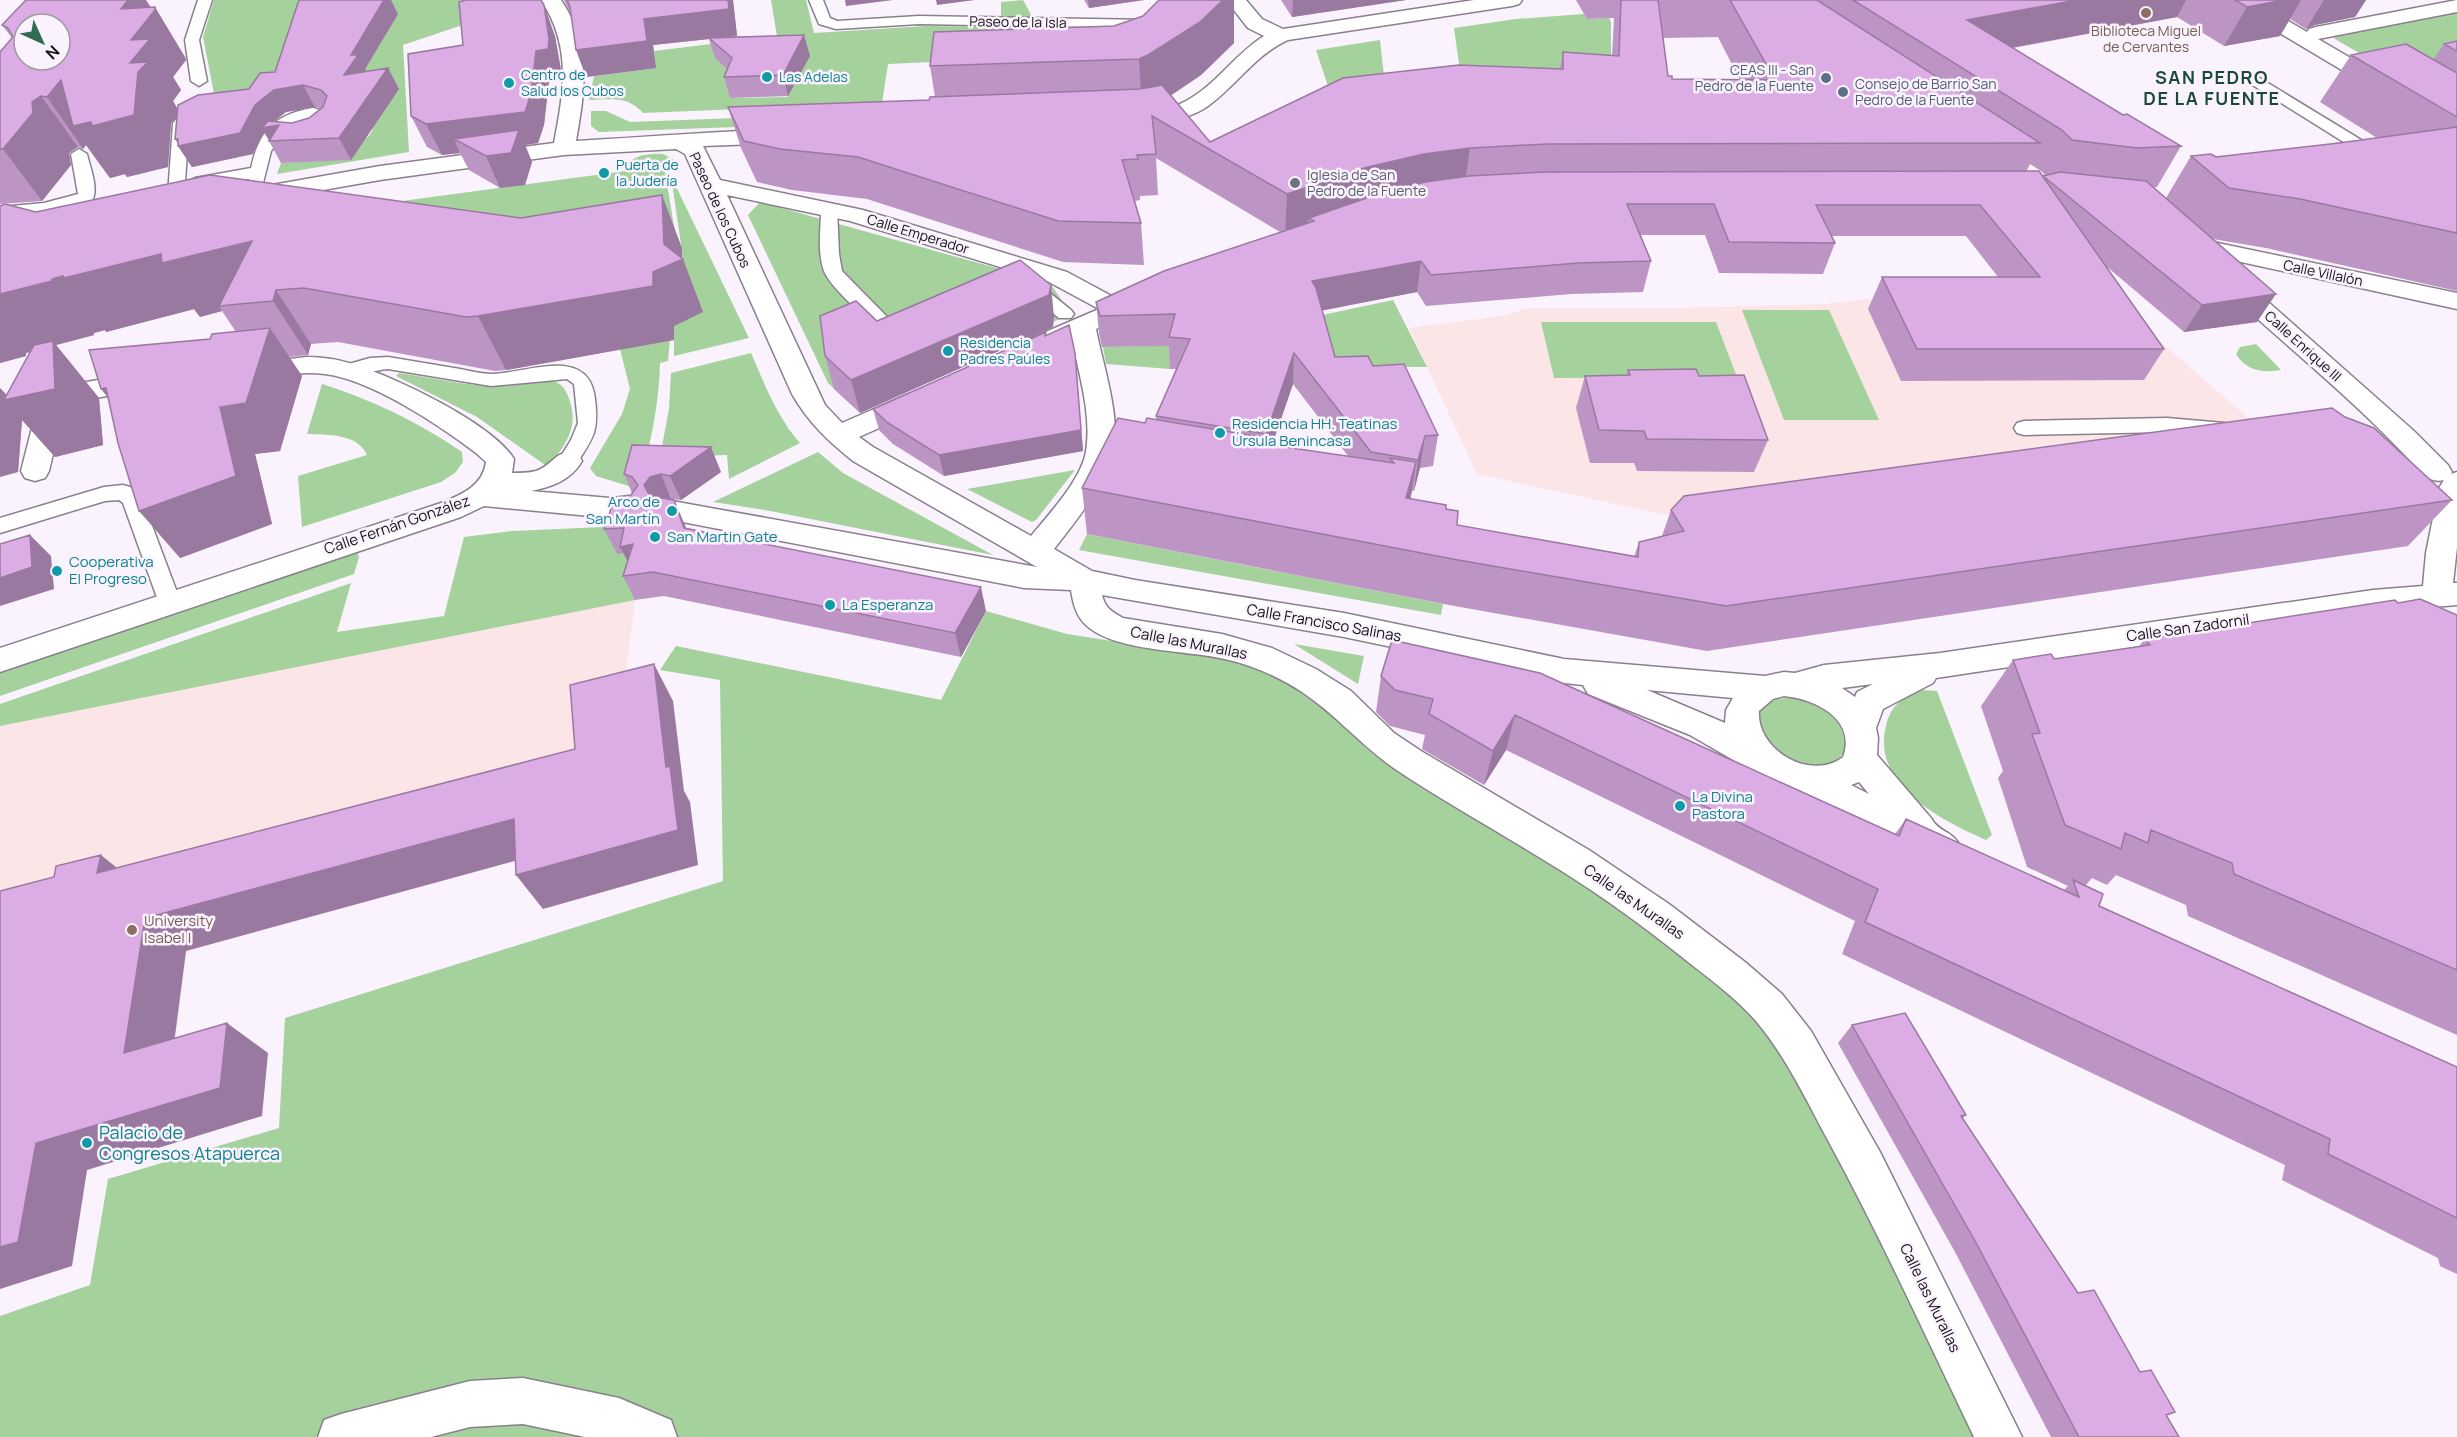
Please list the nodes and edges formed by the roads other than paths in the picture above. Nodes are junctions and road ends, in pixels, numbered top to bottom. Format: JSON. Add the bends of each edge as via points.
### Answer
{"nodes":[{"id":1,"x":205,"y":0,"type":"edge"},
{"id":2,"x":551,"y":0,"type":"edge"},
{"id":3,"x":816,"y":0,"type":"edge"},
{"id":4,"x":1236,"y":0,"type":"edge"},
{"id":5,"x":1512,"y":0,"type":"edge"},
{"id":6,"x":2238,"y":0,"type":"edge"},
{"id":7,"x":2457,"y":6,"type":"edge"},
{"id":8,"x":1168,"y":25,"type":"edge"},
{"id":9,"x":2316,"y":33,"type":"dead end"},
{"id":10,"x":1282,"y":35,"type":"junction"},
{"id":11,"x":2248,"y":76,"type":"dead end"},
{"id":12,"x":199,"y":81,"type":"dead end"},
{"id":13,"x":196,"y":112,"type":"edge"},
{"id":14,"x":1122,"y":123,"type":"edge"},
{"id":15,"x":2457,"y":129,"type":"edge"},
{"id":16,"x":277,"y":131,"type":"edge"},
{"id":17,"x":800,"y":135,"type":"edge"},
{"id":18,"x":683,"y":143,"type":"junction"},
{"id":19,"x":564,"y":147,"type":"junction"},
{"id":20,"x":79,"y":154,"type":"edge"},
{"id":21,"x":258,"y":172,"type":"junction"},
{"id":22,"x":2389,"y":172,"type":"joint"},
{"id":23,"x":2365,"y":175,"type":"edge"},
{"id":24,"x":710,"y":185,"type":"junction"},
{"id":25,"x":177,"y":186,"type":"junction"},
{"id":26,"x":242,"y":197,"type":"joint"},
{"id":27,"x":198,"y":206,"type":"edge"},
{"id":28,"x":829,"y":209,"type":"junction"},
{"id":29,"x":0,"y":212,"type":"edge"},
{"id":30,"x":164,"y":213,"type":"joint"},
{"id":31,"x":2170,"y":227,"type":"edge"},
{"id":32,"x":2189,"y":244,"type":"junction"},
{"id":33,"x":1016,"y":287,"type":"edge"},
{"id":34,"x":1160,"y":291,"type":"edge"},
{"id":35,"x":2457,"y":301,"type":"edge"},
{"id":36,"x":1117,"y":309,"type":"junction"},
{"id":37,"x":1073,"y":319,"type":"junction"},
{"id":38,"x":917,"y":327,"type":"edge"},
{"id":39,"x":1009,"y":358,"type":"edge"},
{"id":40,"x":345,"y":371,"type":"junction"},
{"id":41,"x":227,"y":373,"type":"edge"},
{"id":42,"x":168,"y":379,"type":"edge"},
{"id":43,"x":936,"y":392,"type":"edge"},
{"id":44,"x":54,"y":396,"type":"junction"},
{"id":45,"x":0,"y":406,"type":"edge"},
{"id":46,"x":2024,"y":428,"type":"dead end"},
{"id":47,"x":2246,"y":433,"type":"edge"},
{"id":48,"x":838,"y":435,"type":"junction"},
{"id":49,"x":568,"y":461,"type":"joint"},
{"id":50,"x":35,"y":471,"type":"dead end"},
{"id":51,"x":2448,"y":477,"type":"edge"},
{"id":52,"x":487,"y":489,"type":"junction"},
{"id":53,"x":632,"y":510,"type":"edge"},
{"id":54,"x":672,"y":511,"type":"edge"},
{"id":55,"x":0,"y":526,"type":"edge"},
{"id":56,"x":1034,"y":552,"type":"junction"},
{"id":57,"x":1084,"y":580,"type":"junction"},
{"id":58,"x":170,"y":603,"type":"junction"},
{"id":59,"x":2449,"y":604,"type":"edge"},
{"id":60,"x":0,"y":660,"type":"edge"},
{"id":61,"x":1940,"y":665,"type":"junction"},
{"id":62,"x":1564,"y":671,"type":"junction"},
{"id":63,"x":1796,"y":685,"type":"junction"},
{"id":64,"x":1764,"y":688,"type":"junction"},
{"id":65,"x":1860,"y":726,"type":"junction"},
{"id":66,"x":1860,"y":759,"type":"junction"},
{"id":67,"x":1767,"y":763,"type":"junction"},
{"id":68,"x":1804,"y":778,"type":"junction"},
{"id":69,"x":1929,"y":840,"type":"junction"},
{"id":70,"x":1970,"y":860,"type":"edge"},
{"id":71,"x":341,"y":1437,"type":"edge"},
{"id":72,"x":654,"y":1437,"type":"edge"},
{"id":73,"x":1999,"y":1437,"type":"edge"}],
"edges":[{"from":1,"to":12,"type":"lane","via":[[192,40]]},
{"from":2,"to":19,"type":"street","via":[[572,39],[575,74]]},
{"from":3,"to":8,"type":"lane","name":"Paseo de la Isla","via":[[824,21],[836,25],[919,20]]},
{"from":4,"to":10,"type":"street","via":[[1259,28]]},
{"from":5,"to":10,"type":"street"},
{"from":6,"to":15,"type":"street"},
{"from":7,"to":9,"type":"street"},
{"from":10,"to":14,"type":"street","via":[[1263,43],[1197,104],[1168,115]]},
{"from":11,"to":22,"type":"lane","via":[[2387,162]]},
{"from":13,"to":25,"type":"lane","via":[[181,123]]},
{"from":16,"to":21,"type":"lane","via":[[263,151]]},
{"from":17,"to":18,"type":"street","via":[[725,137]]},
{"from":18,"to":19,"type":"street","name":"Paseo de los Cubos"},
{"from":18,"to":24,"type":"street","name":"Paseo de los Cubos","via":[[695,151]]},
{"from":19,"to":26,"type":"street","name":"Paseo de los Cubos"},
{"from":20,"to":29,"type":"lane","via":[[86,197],[59,206]]},
{"from":21,"to":25,"type":"lane"},
{"from":21,"to":26,"type":"lane"},
{"from":22,"to":23,"type":"street"},
{"from":24,"to":28,"type":"street","name":"Calle Emperador"},
{"from":24,"to":48,"type":"street","name":"Paseo de los Cubos","via":[[806,394],[815,411]]},
{"from":25,"to":30,"type":"lane"},
{"from":27,"to":30,"type":"street"},
{"from":28,"to":36,"type":"street","name":"Calle Emperador","via":[[1058,276]]},
{"from":28,"to":38,"type":"lane","via":[[830,254],[839,280],[895,336]]},
{"from":31,"to":32,"type":"street","name":"Calle Enrique III"},
{"from":32,"to":35,"type":"street","name":"Calle Villalón"},
{"from":32,"to":51,"type":"street","name":"Calle Enrique III"},
{"from":33,"to":37,"type":"lane","via":[[1027,283]]},
{"from":34,"to":36,"type":"street"},
{"from":36,"to":37,"type":"street"},
{"from":37,"to":39,"type":"street"},
{"from":37,"to":56,"type":"street","via":[[1096,395],[1100,453],[1057,526]]},
{"from":40,"to":41,"type":"street","via":[[327,366],[299,366]]},
{"from":40,"to":49,"type":"lane","via":[[388,363],[491,380],[572,373],[584,384],[588,423]]},
{"from":40,"to":52,"type":"street","via":[[424,407],[492,451],[500,459],[500,470]]},
{"from":42,"to":44,"type":"street"},
{"from":43,"to":48,"type":"street"},
{"from":44,"to":45,"type":"street"},
{"from":44,"to":50,"type":"street"},
{"from":46,"to":47,"type":"lane","via":[[2167,425]]},
{"from":48,"to":56,"type":"street","name":"Paseo de los Cubos","via":[[863,454]]},
{"from":49,"to":52,"type":"street","via":[[544,479]]},
{"from":51,"to":59,"type":"street","name":"Calle San Zadornil","via":[[2453,488],[2442,545]]},
{"from":52,"to":53,"type":"street","name":"Calle Fernán González"},
{"from":52,"to":58,"type":"street","name":"Calle Fernán González","via":[[451,510]]},
{"from":54,"to":57,"type":"street","name":"Calle Francisco Salinas","via":[[1024,578]]},
{"from":55,"to":58,"type":"lane","via":[[104,494],[123,492],[132,499]]},
{"from":56,"to":57,"type":"street","name":"Calle Francisco Salinas"},
{"from":57,"to":62,"type":"street","name":"Calle Francisco Salinas","via":[[1344,625]]},
{"from":57,"to":73,"type":"street","name":"Calle las Murallas","via":[[1089,606],[1098,618],[1113,627],[1222,646],[1261,657],[1305,678],[1340,700],[1382,742],[1409,761],[1576,861],[1656,915],[1761,1000],[1797,1044],[1865,1167]]},
{"from":58,"to":60,"type":"street","name":"Calle Fernán González"},
{"from":59,"to":61,"type":"street","name":"Calle San Zadornil","via":[[2373,601]]},
{"from":61,"to":63,"type":"street","name":"Calle San Zadornil","via":[[1824,677]]},
{"from":61,"to":65,"type":"street","name":"Calle San Zadornil","via":[[1869,701]]},
{"from":62,"to":64,"type":"street","name":"Calle Francisco Salinas"},
{"from":62,"to":67,"type":"street","name":"Calle Francisco Salinas","via":[[1702,726]]},
{"from":63,"to":64,"type":"street"},
{"from":63,"to":65,"type":"street","via":[[1833,698],[1848,709]]},
{"from":64,"to":67,"type":"street","via":[[1745,704],[1741,715],[1746,740]]},
{"from":65,"to":66,"type":"street","via":[[1864,743]]},
{"from":66,"to":68,"type":"street","via":[[1839,776]]},
{"from":66,"to":69,"type":"street"},
{"from":67,"to":68,"type":"street"},
{"from":68,"to":69,"type":"street"},
{"from":69,"to":70,"type":"street"},
{"from":71,"to":72,"type":"street","via":[[470,1404],[523,1401],[619,1421]]}]}
